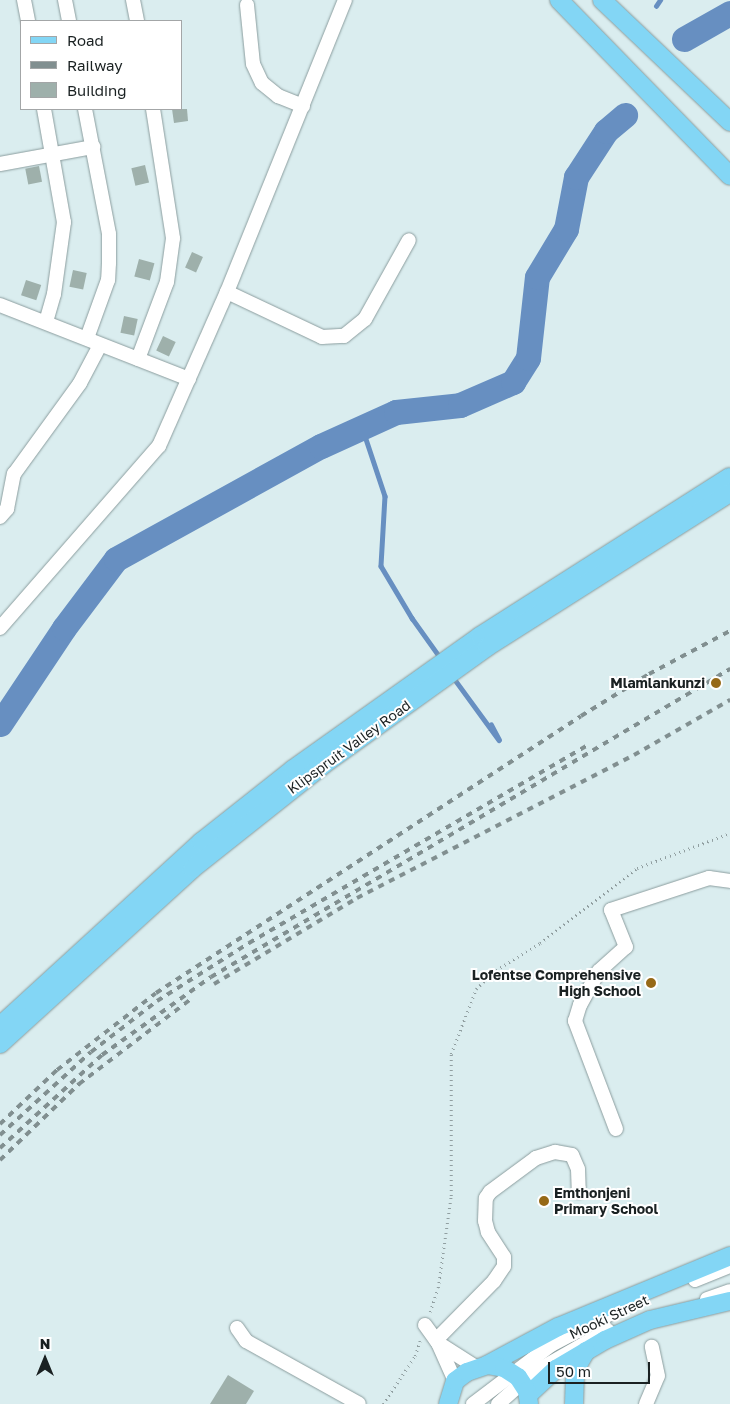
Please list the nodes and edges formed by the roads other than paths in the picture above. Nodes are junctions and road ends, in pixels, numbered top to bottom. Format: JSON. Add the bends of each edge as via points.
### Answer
{"nodes":[{"id":1,"x":24,"y":0,"type":"edge"},
{"id":2,"x":65,"y":0,"type":"edge"},
{"id":3,"x":133,"y":0,"type":"edge"},
{"id":4,"x":345,"y":0,"type":"edge"},
{"id":5,"x":559,"y":0,"type":"edge"},
{"id":6,"x":602,"y":0,"type":"edge"},
{"id":7,"x":247,"y":6,"type":"dead end"},
{"id":8,"x":28,"y":20,"type":"edge"},
{"id":9,"x":69,"y":20,"type":"edge"},
{"id":10,"x":137,"y":20,"type":"edge"},
{"id":11,"x":303,"y":106,"type":"junction"},
{"id":12,"x":44,"y":110,"type":"edge"},
{"id":13,"x":86,"y":110,"type":"edge"},
{"id":14,"x":153,"y":110,"type":"edge"},
{"id":15,"x":730,"y":122,"type":"edge"},
{"id":16,"x":92,"y":147,"type":"junction"},
{"id":17,"x":52,"y":154,"type":"junction"},
{"id":18,"x":0,"y":164,"type":"edge"},
{"id":19,"x":730,"y":176,"type":"edge"},
{"id":20,"x":409,"y":240,"type":"dead end"},
{"id":21,"x":227,"y":292,"type":"junction"},
{"id":22,"x":0,"y":305,"type":"edge"},
{"id":23,"x":46,"y":322,"type":"junction"},
{"id":24,"x":87,"y":338,"type":"junction"},
{"id":25,"x":100,"y":345,"type":"junction"},
{"id":26,"x":138,"y":359,"type":"junction"},
{"id":27,"x":188,"y":379,"type":"junction"},
{"id":28,"x":730,"y":477,"type":"edge"},
{"id":29,"x":730,"y":493,"type":"edge"},
{"id":30,"x":0,"y":517,"type":"edge"},
{"id":31,"x":0,"y":628,"type":"edge"},
{"id":32,"x":484,"y":642,"type":"junction"},
{"id":33,"x":415,"y":691,"type":"junction"},
{"id":34,"x":730,"y":881,"type":"edge"},
{"id":35,"x":0,"y":1026,"type":"edge"},
{"id":36,"x":0,"y":1044,"type":"edge"},
{"id":37,"x":616,"y":1129,"type":"dead end"},
{"id":38,"x":579,"y":1192,"type":"dead end"},
{"id":39,"x":730,"y":1256,"type":"edge"},
{"id":40,"x":730,"y":1266,"type":"edge"},
{"id":41,"x":730,"y":1291,"type":"edge"},
{"id":42,"x":730,"y":1301,"type":"edge"},
{"id":43,"x":426,"y":1325,"type":"road end"},
{"id":44,"x":237,"y":1328,"type":"dead end"},
{"id":45,"x":437,"y":1342,"type":"junction"},
{"id":46,"x":652,"y":1347,"type":"dead end"},
{"id":47,"x":588,"y":1349,"type":"junction"},
{"id":48,"x":482,"y":1366,"type":"junction"},
{"id":49,"x":523,"y":1389,"type":"edge"},
{"id":50,"x":452,"y":1391,"type":"edge"},
{"id":51,"x":359,"y":1404,"type":"edge"},
{"id":52,"x":437,"y":1404,"type":"edge"},
{"id":53,"x":473,"y":1404,"type":"edge"},
{"id":54,"x":498,"y":1404,"type":"edge"},
{"id":55,"x":574,"y":1404,"type":"edge"},
{"id":56,"x":646,"y":1404,"type":"edge"}],
"edges":[{"from":1,"to":8,"type":"street"},
{"from":2,"to":9,"type":"street"},
{"from":3,"to":10,"type":"street"},
{"from":4,"to":11,"type":"street"},
{"from":5,"to":19,"type":"main road"},
{"from":6,"to":15,"type":"main road"},
{"from":7,"to":11,"type":"street","via":[[252,64],[262,83],[278,96]]},
{"from":11,"to":21,"type":"street"},
{"from":12,"to":17,"type":"street"},
{"from":13,"to":16,"type":"street"},
{"from":14,"to":26,"type":"street","via":[[168,190],[172,238],[167,282]]},
{"from":16,"to":17,"type":"street"},
{"from":16,"to":24,"type":"street","via":[[109,234],[109,263],[108,280]]},
{"from":17,"to":18,"type":"street"},
{"from":17,"to":23,"type":"street","via":[[64,222]]},
{"from":20,"to":21,"type":"street","via":[[373,308],[344,336],[322,337]]},
{"from":21,"to":27,"type":"street"},
{"from":22,"to":23,"type":"street"},
{"from":23,"to":24,"type":"street"},
{"from":24,"to":25,"type":"street"},
{"from":25,"to":26,"type":"street"},
{"from":25,"to":30,"type":"street","via":[[80,382],[14,474],[7,509]]},
{"from":26,"to":27,"type":"street"},
{"from":27,"to":31,"type":"street","via":[[153,454]]},
{"from":28,"to":32,"type":"main road","name":"Klipspruit Valley Road"},
{"from":29,"to":32,"type":"main road","name":"Klipspruit Valley Road"},
{"from":32,"to":33,"type":"main road","name":"Klipspruit Valley Road"},
{"from":33,"to":35,"type":"main road","name":"Klipspruit Valley Road","via":[[293,769],[201,842]]},
{"from":33,"to":36,"type":"main road","name":"Klipspruit Valley Road","via":[[192,869]]},
{"from":34,"to":37,"type":"street","via":[[709,878],[611,910],[626,947],[599,970],[575,1021]]},
{"from":38,"to":45,"type":"street","via":[[578,1169],[572,1155],[555,1152],[536,1158],[490,1192],[485,1206],[486,1226],[504,1257],[504,1266]]},
{"from":39,"to":48,"type":"main road","name":"Mooki Street","via":[[563,1325]]},
{"from":40,"to":49,"type":"street","name":"Mooki Street","via":[[604,1316],[551,1345]]},
{"from":41,"to":49,"type":"street","name":"Mooki Street","via":[[604,1331],[554,1359]]},
{"from":42,"to":47,"type":"main road","name":"Mooki Street","via":[[650,1320]]},
{"from":43,"to":45,"type":"street"},
{"from":44,"to":51,"type":"street","via":[[246,1340]]},
{"from":45,"to":48,"type":"street"},
{"from":45,"to":50,"type":"street"},
{"from":46,"to":56,"type":"street","via":[[658,1376]]},
{"from":47,"to":49,"type":"main road","name":"Mooki Street"},
{"from":47,"to":55,"type":"main road","via":[[575,1370]]},
{"from":48,"to":49,"type":"main road"},
{"from":48,"to":50,"type":"main road","name":"Mooki Street"},
{"from":49,"to":53,"type":"street","name":"Mooki Street"},
{"from":49,"to":54,"type":"street","name":"Mooki Street"},
{"from":50,"to":52,"type":"main road"}]}
